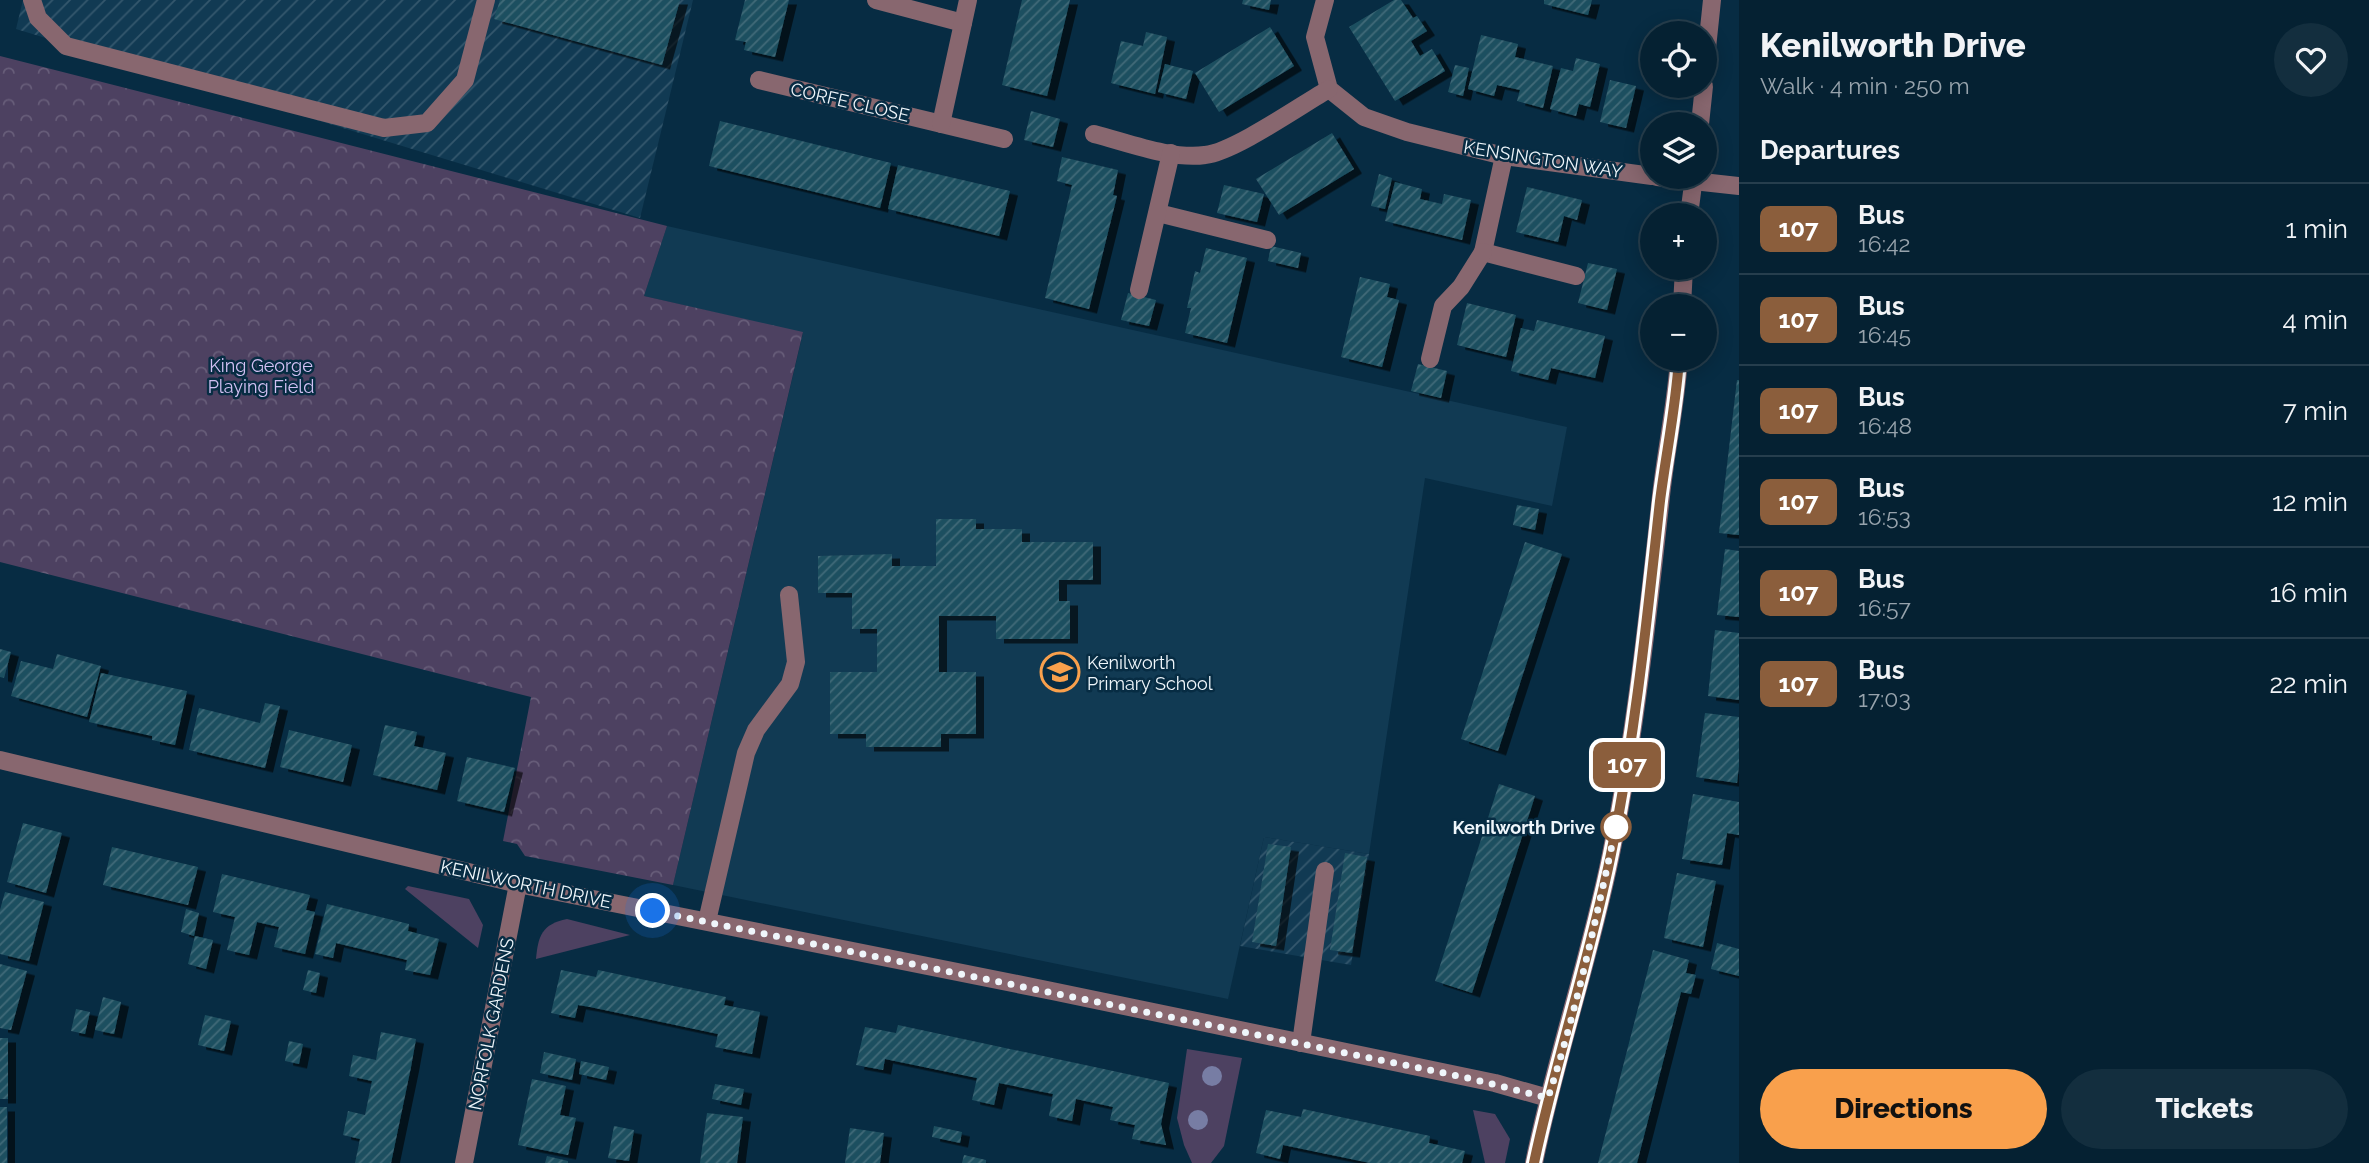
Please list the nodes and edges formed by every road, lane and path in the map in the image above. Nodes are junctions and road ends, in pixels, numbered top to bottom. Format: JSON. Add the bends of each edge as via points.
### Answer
{"nodes":[{"id":1,"x":32,"y":0,"type":"edge"},
{"id":2,"x":486,"y":0,"type":"edge"},
{"id":3,"x":876,"y":0,"type":"edge"},
{"id":4,"x":968,"y":0,"type":"edge"},
{"id":5,"x":1325,"y":0,"type":"edge"},
{"id":6,"x":1713,"y":0,"type":"edge"},
{"id":7,"x":1711,"y":21,"type":"edge"},
{"id":8,"x":963,"y":23,"type":"junction"},
{"id":9,"x":759,"y":80,"type":"dead end"},
{"id":10,"x":1329,"y":89,"type":"junction"},
{"id":11,"x":941,"y":124,"type":"junction"},
{"id":12,"x":1094,"y":134,"type":"dead end"},
{"id":13,"x":1004,"y":139,"type":"dead end"},
{"id":14,"x":1171,"y":153,"type":"junction"},
{"id":15,"x":1504,"y":156,"type":"junction"},
{"id":16,"x":1640,"y":174,"type":"edge"},
{"id":17,"x":1717,"y":183,"type":"edge"},
{"id":18,"x":1739,"y":186,"type":"edge"},
{"id":19,"x":1158,"y":213,"type":"junction"},
{"id":20,"x":1267,"y":240,"type":"dead end"},
{"id":21,"x":1483,"y":252,"type":"junction"},
{"id":22,"x":1576,"y":276,"type":"dead end"},
{"id":23,"x":1139,"y":290,"type":"dead end"},
{"id":24,"x":1430,"y":359,"type":"dead end"},
{"id":25,"x":1678,"y":371,"type":"edge"},
{"id":26,"x":789,"y":595,"type":"dead end"},
{"id":27,"x":0,"y":760,"type":"edge"},
{"id":28,"x":1325,"y":871,"type":"dead end"},
{"id":29,"x":517,"y":884,"type":"junction"},
{"id":30,"x":707,"y":922,"type":"junction"},
{"id":31,"x":1301,"y":1043,"type":"junction"},
{"id":32,"x":1548,"y":1098,"type":"junction"},
{"id":33,"x":464,"y":1163,"type":"edge"},
{"id":34,"x":1534,"y":1163,"type":"edge"}],
"edges":[{"from":1,"to":2,"type":"street","via":[[38,18],[66,46],[384,128],[427,123],[465,80]]},
{"from":3,"to":8,"type":"street"},
{"from":4,"to":8,"type":"street"},
{"from":5,"to":10,"type":"street","via":[[1315,37]]},
{"from":6,"to":7,"type":"street"},
{"from":8,"to":11,"type":"street"},
{"from":9,"to":11,"type":"street","name":"CORFE CLOSE"},
{"from":10,"to":14,"type":"street","via":[[1235,144],[1206,155]]},
{"from":10,"to":15,"type":"street","name":"KENSINGTON WAY","via":[[1364,117]]},
{"from":11,"to":13,"type":"street","name":"CORFE CLOSE"},
{"from":12,"to":14,"type":"street"},
{"from":14,"to":19,"type":"street"},
{"from":15,"to":16,"type":"street","name":"KENSINGTON WAY"},
{"from":15,"to":21,"type":"street"},
{"from":17,"to":18,"type":"street"},
{"from":19,"to":20,"type":"street"},
{"from":19,"to":23,"type":"street"},
{"from":21,"to":22,"type":"street"},
{"from":21,"to":24,"type":"street","via":[[1443,306]]},
{"from":25,"to":32,"type":"street","via":[[1646,631],[1611,852]]},
{"from":26,"to":30,"type":"street","via":[[796,662],[790,684],[746,754]]},
{"from":27,"to":29,"type":"street","name":"KENILWORTH DRIVE"},
{"from":28,"to":31,"type":"street"},
{"from":29,"to":30,"type":"street","name":"KENILWORTH DRIVE"},
{"from":29,"to":33,"type":"street","name":"NORFOLK GARDENS"},
{"from":30,"to":31,"type":"street","name":"KENILWORTH DRIVE"},
{"from":31,"to":32,"type":"street","name":"KENILWORTH DRIVE"},
{"from":32,"to":34,"type":"street"}]}
